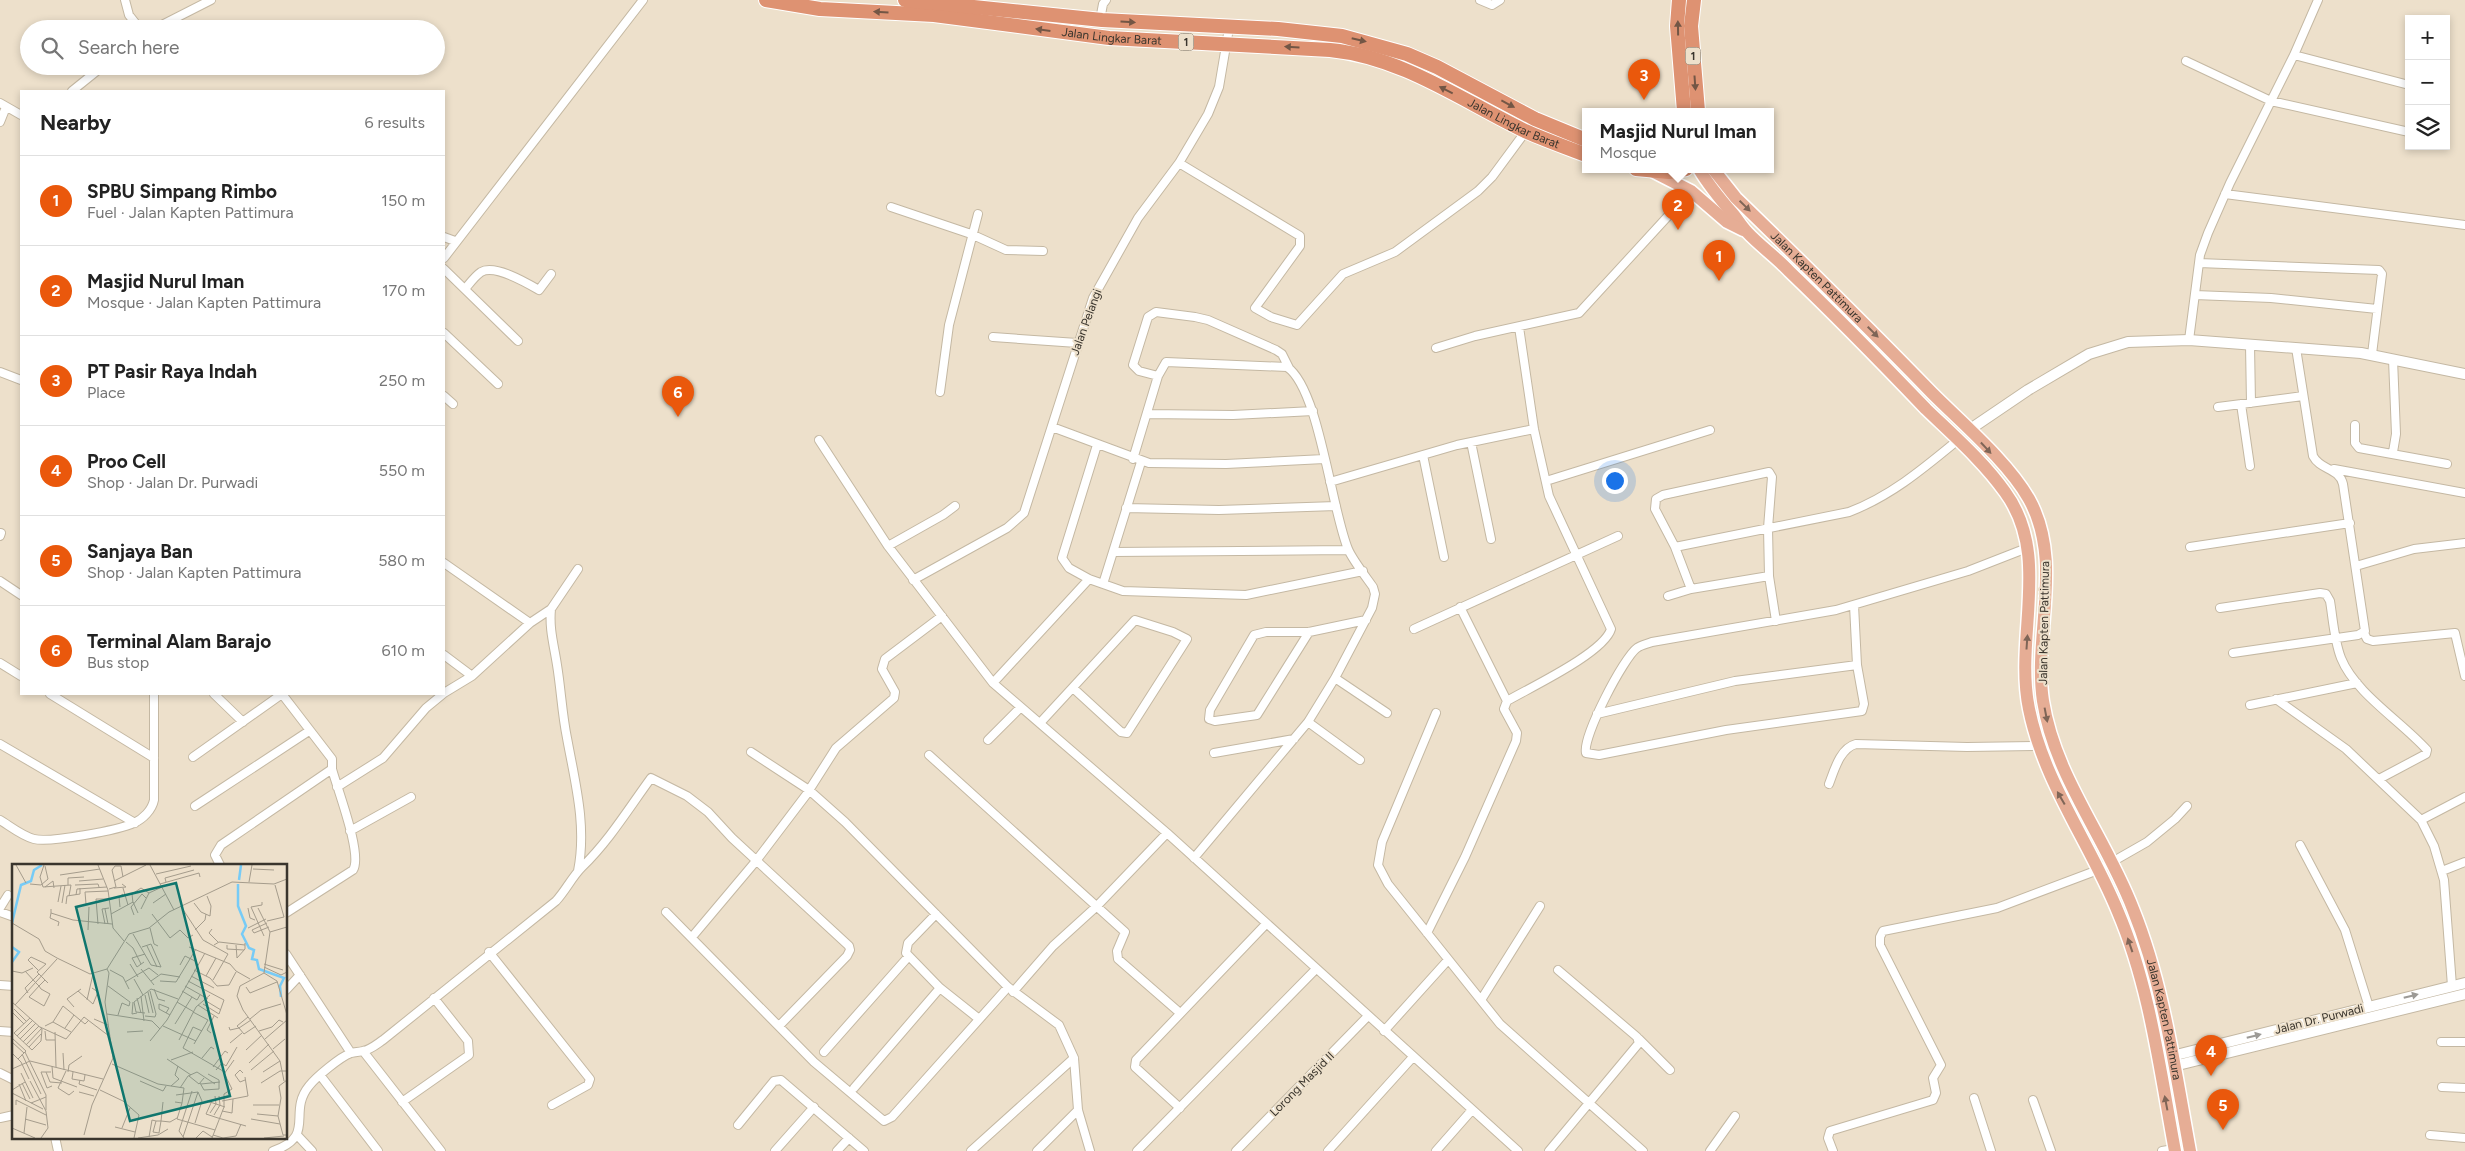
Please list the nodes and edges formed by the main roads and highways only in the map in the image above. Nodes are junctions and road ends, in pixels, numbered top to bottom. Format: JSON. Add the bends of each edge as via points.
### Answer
{"nodes":[{"id":1,"x":766,"y":0,"type":"edge"},
{"id":2,"x":905,"y":0,"type":"edge"},
{"id":3,"x":1679,"y":0,"type":"edge"},
{"id":4,"x":1694,"y":0,"type":"edge"},
{"id":5,"x":983,"y":3,"type":"edge"},
{"id":6,"x":1684,"y":108,"type":"edge"},
{"id":7,"x":1698,"y":108,"type":"edge"},
{"id":8,"x":1582,"y":138,"type":"edge"},
{"id":9,"x":1582,"y":153,"type":"edge"},
{"id":10,"x":1656,"y":173,"type":"edge"},
{"id":11,"x":1701,"y":173,"type":"edge"},
{"id":12,"x":1716,"y":173,"type":"edge"},
{"id":13,"x":1746,"y":231,"type":"junction"},
{"id":14,"x":1894,"y":354,"type":"junction"},
{"id":15,"x":1881,"y":362,"type":"junction"},
{"id":16,"x":2170,"y":1150,"type":"edge"},
{"id":17,"x":2190,"y":1151,"type":"edge"}],
"edges":[{"from":9,"to":1,"type":"highway","name":"Jalan Lingkar Barat","number":"1","one_way":true,"via":[[1526,131],[1382,60],[1345,51],[1109,38],[934,15],[820,9]]},
{"from":2,"to":5,"type":"highway","name":"Jalan Lingkar Barat","number":"1"},
{"from":6,"to":3,"type":"highway","number":"1","one_way":true,"via":[[1677,26]]},
{"from":4,"to":7,"type":"highway","number":"1","one_way":true,"via":[[1691,26]]},
{"from":5,"to":8,"type":"highway","name":"Jalan Lingkar Barat","number":"1","one_way":true,"via":[[1100,20],[1328,34],[1384,46],[1437,67],[1535,119]]},
{"from":10,"to":13,"type":"main road","via":[[1691,192],[1727,222]]},
{"from":11,"to":13,"type":"main road","name":"Jalan Kapten Pattimura","via":[[1711,190]]},
{"from":12,"to":14,"type":"main road","name":"Jalan Kapten Pattimura","one_way":true,"via":[[1736,198]]},
{"from":13,"to":15,"type":"main road","name":"Jalan Kapten Pattimura"},
{"from":14,"to":15,"type":"main road"},
{"from":14,"to":17,"type":"main road","name":"Jalan Kapten Pattimura","one_way":true,"via":[[2016,481],[2030,501],[2039,525],[2047,572],[2040,668],[2049,731],[2070,783],[2132,906],[2147,946]]},
{"from":16,"to":15,"type":"main road","name":"Jalan Kapten Pattimura","one_way":true,"via":[[2148,1011],[2133,950],[2098,870],[2056,789],[2038,746],[2027,701],[2025,668],[2031,573],[2016,509],[2004,490]]}]}
